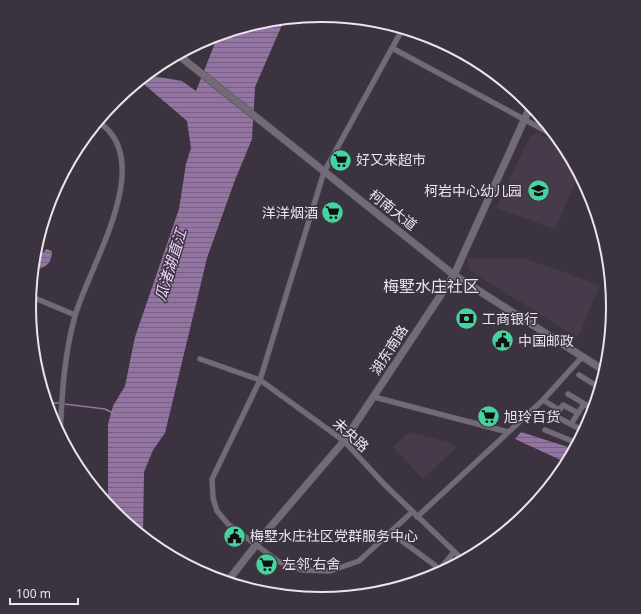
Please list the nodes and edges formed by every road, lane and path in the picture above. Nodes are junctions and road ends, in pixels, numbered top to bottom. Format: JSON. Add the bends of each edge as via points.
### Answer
{"nodes":[{"id":1,"x":400,"y":34,"type":"edge"},
{"id":2,"x":392,"y":48,"type":"junction"},
{"id":3,"x":182,"y":58,"type":"edge"},
{"id":4,"x":528,"y":111,"type":"edge"},
{"id":5,"x":524,"y":119,"type":"junction"},
{"id":6,"x":102,"y":124,"type":"edge"},
{"id":7,"x":544,"y":131,"type":"edge"},
{"id":8,"x":324,"y":172,"type":"junction"},
{"id":9,"x":454,"y":275,"type":"junction"},
{"id":10,"x":36,"y":299,"type":"edge"},
{"id":11,"x":75,"y":315,"type":"junction"},
{"id":12,"x":582,"y":357,"type":"junction"},
{"id":13,"x":200,"y":359,"type":"dead end"},
{"id":14,"x":599,"y":367,"type":"edge"},
{"id":15,"x":579,"y":375,"type":"dead end"},
{"id":16,"x":260,"y":380,"type":"junction"},
{"id":17,"x":595,"y":385,"type":"edge"},
{"id":18,"x":568,"y":394,"type":"dead end"},
{"id":19,"x":374,"y":397,"type":"junction"},
{"id":20,"x":542,"y":400,"type":"junction"},
{"id":21,"x":584,"y":404,"type":"junction"},
{"id":22,"x":588,"y":406,"type":"edge"},
{"id":23,"x":559,"y":410,"type":"junction"},
{"id":24,"x":578,"y":413,"type":"junction"},
{"id":25,"x":60,"y":423,"type":"edge"},
{"id":26,"x":571,"y":424,"type":"junction"},
{"id":27,"x":578,"y":428,"type":"edge"},
{"id":28,"x":545,"y":430,"type":"dead end"},
{"id":29,"x":508,"y":432,"type":"junction"},
{"id":30,"x":344,"y":441,"type":"junction"},
{"id":31,"x":572,"y":441,"type":"edge"},
{"id":32,"x":412,"y":512,"type":"junction"},
{"id":33,"x":417,"y":517,"type":"junction"},
{"id":34,"x":402,"y":541,"type":"dead end"},
{"id":35,"x":256,"y":546,"type":"junction"},
{"id":36,"x":454,"y":552,"type":"junction"},
{"id":37,"x":459,"y":556,"type":"edge"},
{"id":38,"x":445,"y":564,"type":"edge"},
{"id":39,"x":436,"y":568,"type":"edge"},
{"id":40,"x":231,"y":577,"type":"edge"}],
"edges":[{"from":1,"to":2,"type":"street"},
{"from":2,"to":5,"type":"street"},
{"from":2,"to":8,"type":"street"},
{"from":3,"to":8,"type":"street","name":"柯南大道"},
{"from":4,"to":5,"type":"street","name":"湖东南路"},
{"from":5,"to":7,"type":"street"},
{"from":5,"to":9,"type":"street","name":"湖东南路"},
{"from":6,"to":11,"type":"street","via":[[117,141],[122,179],[111,223]]},
{"from":8,"to":9,"type":"street","name":"柯南大道"},
{"from":8,"to":16,"type":"street"},
{"from":9,"to":12,"type":"street","name":"柯南大道"},
{"from":9,"to":19,"type":"street","name":"湖东南路"},
{"from":10,"to":11,"type":"street"},
{"from":11,"to":25,"type":"street","via":[[63,373]]},
{"from":12,"to":14,"type":"street","name":"柯南大道"},
{"from":12,"to":20,"type":"street"},
{"from":13,"to":16,"type":"street","name":"未央路"},
{"from":15,"to":17,"type":"street"},
{"from":16,"to":30,"type":"street","name":"未央路"},
{"from":16,"to":35,"type":"street","via":[[212,479],[217,511],[228,524]]},
{"from":18,"to":21,"type":"street"},
{"from":19,"to":29,"type":"street"},
{"from":19,"to":30,"type":"street","name":"湖东南路"},
{"from":20,"to":23,"type":"street"},
{"from":20,"to":29,"type":"street"},
{"from":21,"to":22,"type":"street"},
{"from":21,"to":24,"type":"street"},
{"from":23,"to":24,"type":"street","via":[[562,406]]},
{"from":23,"to":26,"type":"street","via":[[555,416]]},
{"from":24,"to":26,"type":"street"},
{"from":26,"to":27,"type":"street"},
{"from":28,"to":31,"type":"street"},
{"from":29,"to":33,"type":"street"},
{"from":30,"to":32,"type":"street","name":"未央路"},
{"from":30,"to":35,"type":"street","name":"湖东南路"},
{"from":32,"to":33,"type":"street","name":"未央路"},
{"from":32,"to":35,"type":"street","via":[[359,561],[330,571],[312,572],[294,568],[279,562]]},
{"from":33,"to":36,"type":"street","name":"未央路"},
{"from":34,"to":39,"type":"street"},
{"from":35,"to":40,"type":"street","name":"湖东南路"},
{"from":36,"to":37,"type":"street","name":"未央路"},
{"from":36,"to":38,"type":"street"}]}
